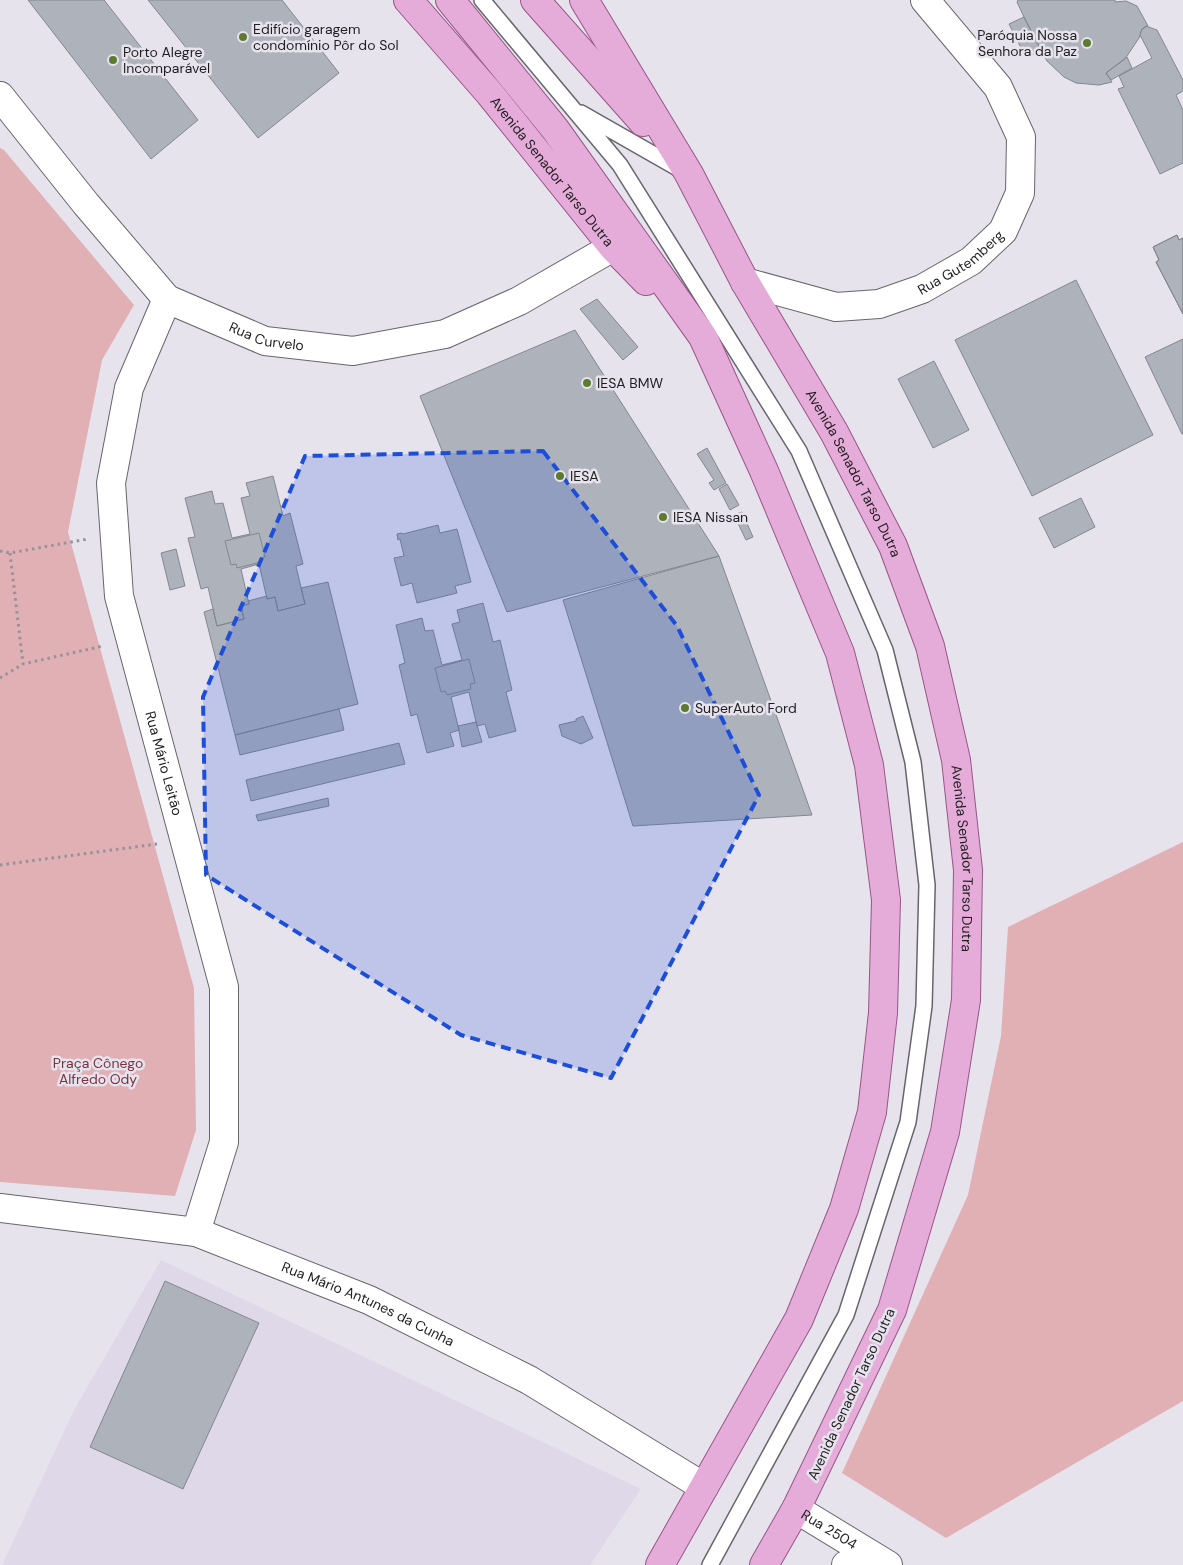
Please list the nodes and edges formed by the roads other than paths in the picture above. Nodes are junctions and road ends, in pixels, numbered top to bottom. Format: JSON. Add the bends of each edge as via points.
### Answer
{"nodes":[{"id":1,"x":408,"y":0,"type":"edge"},
{"id":2,"x":450,"y":0,"type":"edge"},
{"id":3,"x":482,"y":0,"type":"edge"},
{"id":4,"x":535,"y":0,"type":"edge"},
{"id":5,"x":584,"y":0,"type":"edge"},
{"id":6,"x":925,"y":0,"type":"edge"},
{"id":7,"x":0,"y":96,"type":"edge"},
{"id":8,"x":574,"y":109,"type":"junction"},
{"id":9,"x":689,"y":174,"type":"junction"},
{"id":10,"x":613,"y":247,"type":"junction"},
{"id":11,"x":745,"y":282,"type":"junction"},
{"id":12,"x":167,"y":299,"type":"junction"},
{"id":13,"x":703,"y":337,"type":"junction"},
{"id":14,"x":0,"y":1208,"type":"edge"},
{"id":15,"x":196,"y":1232,"type":"junction"},
{"id":16,"x":704,"y":1487,"type":"junction"},
{"id":17,"x":796,"y":1509,"type":"junction"},
{"id":18,"x":660,"y":1565,"type":"edge"},
{"id":19,"x":710,"y":1565,"type":"edge"},
{"id":20,"x":764,"y":1565,"type":"edge"},
{"id":21,"x":846,"y":1565,"type":"edge"},
{"id":22,"x":857,"y":1565,"type":"edge"},
{"id":23,"x":888,"y":1565,"type":"edge"}],
"edges":[{"from":1,"to":10,"type":"main road","name":"Avenida Senador Tarso Dutra","via":[[490,94]]},
{"from":2,"to":13,"type":"main road","name":"Avenida Senador Tarso Dutra","via":[[554,129]]},
{"from":3,"to":8,"type":"lane"},
{"from":4,"to":9,"type":"main road","name":"Avenida Senador Tarso Dutra"},
{"from":5,"to":9,"type":"main road","name":"Avenida Senador Tarso Dutra"},
{"from":6,"to":11,"type":"street","name":"Rua Gutemberg","via":[[998,87],[1021,137],[1020,193],[1003,231],[971,261],[922,289],[879,304],[836,307]]},
{"from":7,"to":12,"type":"street","name":"Rua Curvelo"},
{"from":8,"to":9,"type":"lane"},
{"from":8,"to":19,"type":"lane","via":[[620,164],[799,451],[885,650],[913,762],[927,885],[924,1006],[908,1122],[846,1314]]},
{"from":9,"to":11,"type":"main road","name":"Avenida Senador Tarso Dutra"},
{"from":10,"to":12,"type":"street","name":"Rua Curvelo","via":[[520,301],[445,334],[353,351],[265,341]]},
{"from":10,"to":13,"type":"main road","name":"Avenida Senador Tarso Dutra"},
{"from":11,"to":17,"type":"main road","name":"Avenida Senador Tarso Dutra","via":[[834,432],[893,546],[930,646],[956,760],[968,870],[966,1000],[945,1132],[892,1310]]},
{"from":12,"to":15,"type":"street","name":"Rua Mário Leitão","via":[[129,388],[110,483],[119,596],[224,987],[224,1142]]},
{"from":13,"to":16,"type":"main road","name":"Avenida Senador Tarso Dutra","via":[[764,471],[840,653],[869,765],[886,900],[883,1013],[872,1112],[844,1209],[799,1319]]},
{"from":14,"to":15,"type":"street","name":"Rua Mário Antunes da Cunha"},
{"from":15,"to":16,"type":"street","name":"Rua Mário Antunes da Cunha","via":[[378,1304],[529,1380]]},
{"from":16,"to":18,"type":"main road","name":"Avenida Senador Tarso Dutra"},
{"from":17,"to":20,"type":"main road","name":"Avenida Senador Tarso Dutra"},
{"from":17,"to":23,"type":"street","name":"Rua 2504"},
{"from":21,"to":22,"type":"street","name":"Rua 2504"}]}
